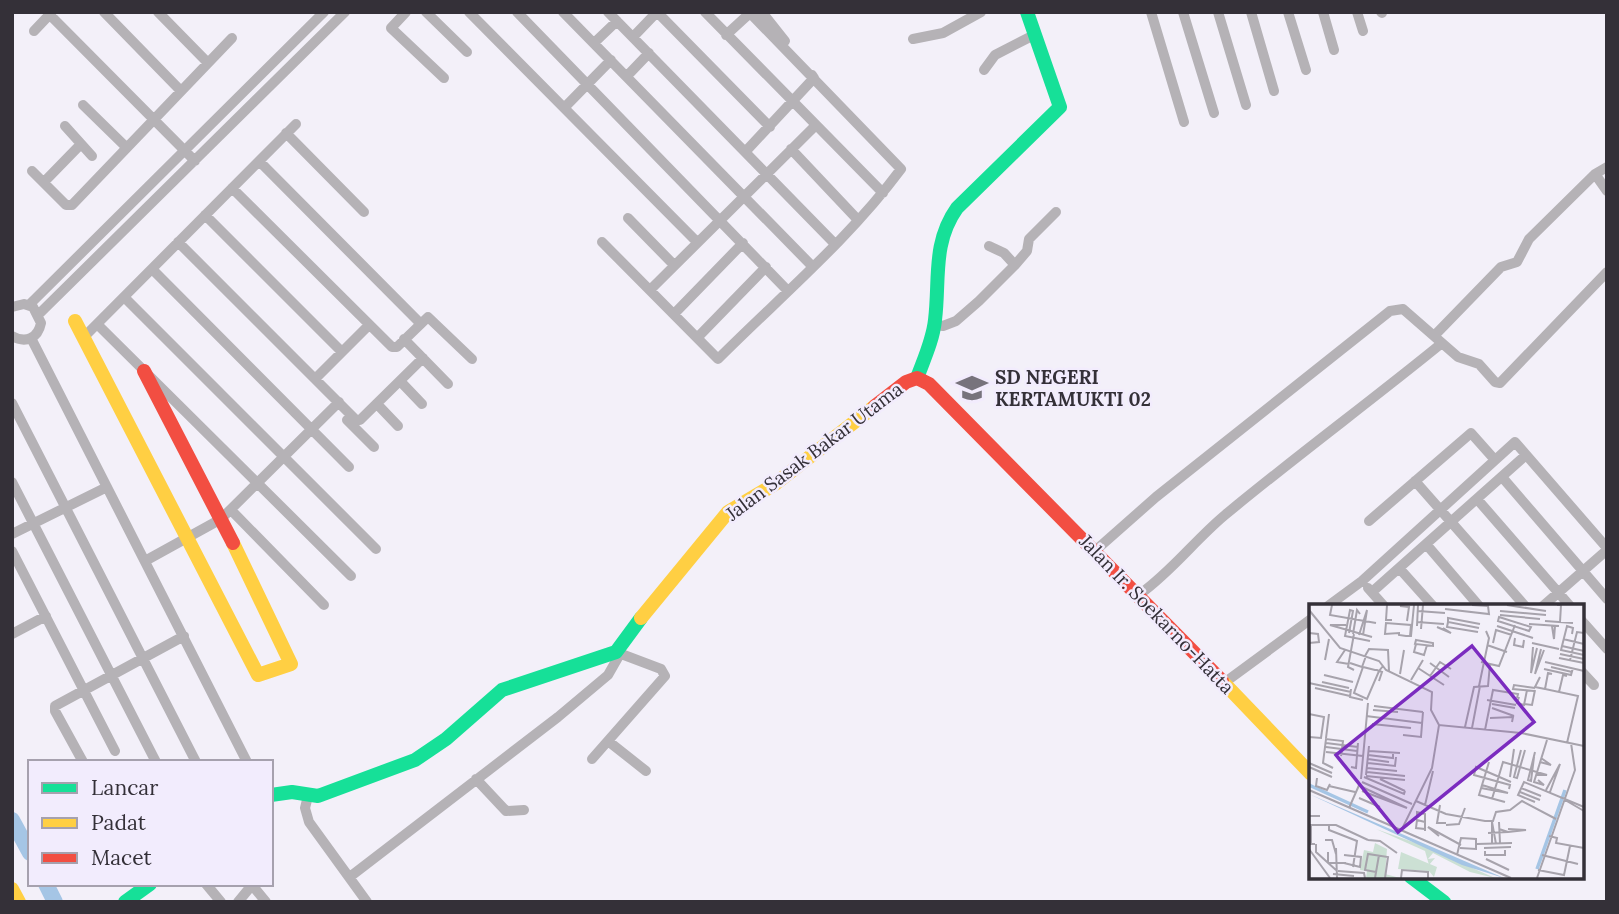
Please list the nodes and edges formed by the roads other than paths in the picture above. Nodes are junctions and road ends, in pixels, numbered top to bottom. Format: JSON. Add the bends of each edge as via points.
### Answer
{"nodes":[{"id":1,"x":104,"y":12,"type":"edge"},
{"id":2,"x":158,"y":12,"type":"edge"},
{"id":3,"x":324,"y":12,"type":"edge"},
{"id":4,"x":345,"y":12,"type":"edge"},
{"id":5,"x":406,"y":12,"type":"edge"},
{"id":6,"x":426,"y":12,"type":"edge"},
{"id":7,"x":469,"y":12,"type":"edge"},
{"id":8,"x":517,"y":12,"type":"edge"},
{"id":9,"x":563,"y":12,"type":"edge"},
{"id":10,"x":608,"y":12,"type":"edge"},
{"id":11,"x":657,"y":12,"type":"edge"},
{"id":12,"x":705,"y":12,"type":"edge"},
{"id":13,"x":762,"y":12,"type":"edge"},
{"id":14,"x":981,"y":12,"type":"edge"},
{"id":15,"x":1027,"y":12,"type":"edge"},
{"id":16,"x":1151,"y":12,"type":"edge"},
{"id":17,"x":1184,"y":12,"type":"edge"},
{"id":18,"x":1217,"y":12,"type":"edge"},
{"id":19,"x":1251,"y":12,"type":"edge"},
{"id":20,"x":1288,"y":12,"type":"edge"},
{"id":21,"x":1323,"y":12,"type":"edge"},
{"id":22,"x":1357,"y":12,"type":"edge"},
{"id":23,"x":50,"y":13,"type":"edge"},
{"id":24,"x":617,"y":21,"type":"junction"},
{"id":25,"x":34,"y":30,"type":"dead end"},
{"id":26,"x":1363,"y":31,"type":"dead end"},
{"id":27,"x":726,"y":35,"type":"junction"},
{"id":28,"x":1034,"y":35,"type":"junction"},
{"id":29,"x":633,"y":37,"type":"junction"},
{"id":30,"x":232,"y":38,"type":"dead end"},
{"id":31,"x":913,"y":39,"type":"dead end"},
{"id":32,"x":594,"y":43,"type":"junction"},
{"id":33,"x":1334,"y":50,"type":"dead end"},
{"id":34,"x":467,"y":52,"type":"dead end"},
{"id":35,"x":649,"y":54,"type":"junction"},
{"id":36,"x":611,"y":60,"type":"junction"},
{"id":37,"x":208,"y":62,"type":"junction"},
{"id":38,"x":984,"y":70,"type":"dead end"},
{"id":39,"x":1306,"y":70,"type":"dead end"},
{"id":40,"x":627,"y":76,"type":"junction"},
{"id":41,"x":444,"y":78,"type":"dead end"},
{"id":42,"x":814,"y":78,"type":"junction"},
{"id":43,"x":587,"y":84,"type":"junction"},
{"id":44,"x":180,"y":90,"type":"junction"},
{"id":45,"x":1273,"y":91,"type":"dead end"},
{"id":46,"x":792,"y":103,"type":"junction"},
{"id":47,"x":1246,"y":105,"type":"dead end"},
{"id":48,"x":83,"y":106,"type":"dead end"},
{"id":49,"x":564,"y":108,"type":"junction"},
{"id":50,"x":1213,"y":113,"type":"dead end"},
{"id":51,"x":152,"y":119,"type":"junction"},
{"id":52,"x":1184,"y":122,"type":"dead end"},
{"id":53,"x":296,"y":124,"type":"dead end"},
{"id":54,"x":65,"y":126,"type":"dead end"},
{"id":55,"x":815,"y":126,"type":"junction"},
{"id":56,"x":770,"y":127,"type":"junction"},
{"id":57,"x":286,"y":134,"type":"junction"},
{"id":58,"x":81,"y":144,"type":"junction"},
{"id":59,"x":125,"y":147,"type":"junction"},
{"id":60,"x":791,"y":149,"type":"junction"},
{"id":61,"x":184,"y":150,"type":"junction"},
{"id":62,"x":746,"y":151,"type":"junction"},
{"id":63,"x":92,"y":156,"type":"dead end"},
{"id":64,"x":195,"y":161,"type":"junction"},
{"id":65,"x":259,"y":161,"type":"junction"},
{"id":66,"x":1607,"y":167,"type":"edge"},
{"id":67,"x":32,"y":171,"type":"dead end"},
{"id":68,"x":766,"y":172,"type":"junction"},
{"id":69,"x":1595,"y":174,"type":"junction"},
{"id":70,"x":44,"y":182,"type":"junction"},
{"id":71,"x":232,"y":188,"type":"junction"},
{"id":72,"x":1607,"y":191,"type":"edge"},
{"id":73,"x":883,"y":193,"type":"junction"},
{"id":74,"x":744,"y":194,"type":"junction"},
{"id":75,"x":364,"y":212,"type":"dead end"},
{"id":76,"x":1056,"y":212,"type":"dead end"},
{"id":77,"x":205,"y":215,"type":"junction"},
{"id":78,"x":628,"y":218,"type":"dead end"},
{"id":79,"x":721,"y":218,"type":"junction"},
{"id":80,"x":858,"y":220,"type":"junction"},
{"id":81,"x":178,"y":242,"type":"junction"},
{"id":82,"x":602,"y":242,"type":"dead end"},
{"id":83,"x":697,"y":242,"type":"junction"},
{"id":84,"x":743,"y":243,"type":"junction"},
{"id":85,"x":835,"y":244,"type":"junction"},
{"id":86,"x":989,"y":246,"type":"dead end"},
{"id":87,"x":674,"y":265,"type":"junction"},
{"id":88,"x":1015,"y":265,"type":"junction"},
{"id":89,"x":766,"y":267,"type":"junction"},
{"id":90,"x":813,"y":267,"type":"junction"},
{"id":91,"x":152,"y":269,"type":"junction"},
{"id":92,"x":1607,"y":272,"type":"edge"},
{"id":93,"x":650,"y":290,"type":"junction"},
{"id":94,"x":788,"y":290,"type":"junction"},
{"id":95,"x":124,"y":297,"type":"junction"},
{"id":96,"x":29,"y":305,"type":"junction"},
{"id":97,"x":12,"y":307,"type":"edge"},
{"id":98,"x":39,"y":314,"type":"junction"},
{"id":99,"x":674,"y":314,"type":"junction"},
{"id":100,"x":75,"y":321,"type":"dead end"},
{"id":101,"x":420,"y":323,"type":"junction"},
{"id":102,"x":97,"y":324,"type":"junction"},
{"id":103,"x":369,"y":325,"type":"junction"},
{"id":104,"x":935,"y":325,"type":"junction"},
{"id":105,"x":12,"y":337,"type":"edge"},
{"id":106,"x":31,"y":338,"type":"junction"},
{"id":107,"x":83,"y":338,"type":"junction"},
{"id":108,"x":698,"y":338,"type":"junction"},
{"id":109,"x":404,"y":339,"type":"junction"},
{"id":110,"x":1438,"y":340,"type":"junction"},
{"id":111,"x":342,"y":352,"type":"junction"},
{"id":112,"x":423,"y":358,"type":"junction"},
{"id":113,"x":472,"y":359,"type":"dead end"},
{"id":114,"x":144,"y":371,"type":"junction"},
{"id":115,"x":917,"y":378,"type":"junction"},
{"id":116,"x":315,"y":379,"type":"junction"},
{"id":117,"x":400,"y":381,"type":"junction"},
{"id":118,"x":448,"y":384,"type":"dead end"},
{"id":119,"x":12,"y":403,"type":"edge"},
{"id":120,"x":336,"y":404,"type":"junction"},
{"id":121,"x":377,"y":404,"type":"junction"},
{"id":122,"x":422,"y":404,"type":"dead end"},
{"id":123,"x":398,"y":426,"type":"dead end"},
{"id":124,"x":311,"y":430,"type":"junction"},
{"id":125,"x":374,"y":447,"type":"dead end"},
{"id":126,"x":997,"y":449,"type":"joint"},
{"id":127,"x":1526,"y":455,"type":"junction"},
{"id":128,"x":284,"y":457,"type":"junction"},
{"id":129,"x":1495,"y":460,"type":"junction"},
{"id":130,"x":348,"y":467,"type":"dead end"},
{"id":131,"x":1502,"y":477,"type":"junction"},
{"id":132,"x":1415,"y":481,"type":"junction"},
{"id":133,"x":12,"y":482,"type":"edge"},
{"id":134,"x":258,"y":483,"type":"junction"},
{"id":135,"x":107,"y":487,"type":"junction"},
{"id":136,"x":1477,"y":499,"type":"junction"},
{"id":137,"x":66,"y":507,"type":"junction"},
{"id":138,"x":1440,"y":510,"type":"junction"},
{"id":139,"x":226,"y":515,"type":"junction"},
{"id":140,"x":1369,"y":521,"type":"dead end"},
{"id":141,"x":1451,"y":522,"type":"junction"},
{"id":142,"x":34,"y":523,"type":"junction"},
{"id":143,"x":12,"y":534,"type":"edge"},
{"id":144,"x":185,"y":540,"type":"junction"},
{"id":145,"x":1426,"y":544,"type":"junction"},
{"id":146,"x":376,"y":549,"type":"dead end"},
{"id":147,"x":1607,"y":549,"type":"edge"},
{"id":148,"x":1096,"y":550,"type":"junction"},
{"id":149,"x":12,"y":551,"type":"edge"},
{"id":150,"x":145,"y":561,"type":"junction"},
{"id":151,"x":1399,"y":568,"type":"junction"},
{"id":152,"x":1583,"y":571,"type":"junction"},
{"id":153,"x":351,"y":576,"type":"dead end"},
{"id":154,"x":1362,"y":580,"type":"junction"},
{"id":155,"x":1372,"y":592,"type":"junction"},
{"id":156,"x":1558,"y":593,"type":"junction"},
{"id":157,"x":1140,"y":594,"type":"junction"},
{"id":158,"x":1607,"y":599,"type":"edge"},
{"id":159,"x":1331,"y":604,"type":"edge"},
{"id":160,"x":1382,"y":604,"type":"edge"},
{"id":161,"x":1431,"y":604,"type":"edge"},
{"id":162,"x":1477,"y":604,"type":"edge"},
{"id":163,"x":1523,"y":604,"type":"edge"},
{"id":164,"x":1545,"y":604,"type":"edge"},
{"id":165,"x":1568,"y":604,"type":"edge"},
{"id":166,"x":324,"y":605,"type":"dead end"},
{"id":167,"x":46,"y":616,"type":"junction"},
{"id":168,"x":1309,"y":620,"type":"edge"},
{"id":169,"x":1584,"y":623,"type":"edge"},
{"id":170,"x":13,"y":632,"type":"edge"},
{"id":171,"x":184,"y":636,"type":"junction"},
{"id":172,"x":620,"y":649,"type":"junction"},
{"id":173,"x":1607,"y":649,"type":"edge"},
{"id":174,"x":143,"y":657,"type":"junction"},
{"id":175,"x":111,"y":674,"type":"junction"},
{"id":176,"x":1584,"y":674,"type":"edge"},
{"id":177,"x":1224,"y":683,"type":"junction"},
{"id":178,"x":1594,"y":685,"type":"dead end"},
{"id":179,"x":84,"y":690,"type":"junction"},
{"id":180,"x":608,"y":741,"type":"junction"},
{"id":181,"x":115,"y":751,"type":"dead end"},
{"id":182,"x":592,"y":759,"type":"dead end"},
{"id":183,"x":82,"y":760,"type":"edge"},
{"id":184,"x":155,"y":760,"type":"edge"},
{"id":185,"x":195,"y":760,"type":"edge"},
{"id":186,"x":246,"y":760,"type":"edge"},
{"id":187,"x":646,"y":771,"type":"dead end"},
{"id":188,"x":1309,"y":772,"type":"edge"},
{"id":189,"x":476,"y":779,"type":"junction"},
{"id":190,"x":273,"y":795,"type":"edge"},
{"id":191,"x":304,"y":795,"type":"junction"},
{"id":192,"x":524,"y":810,"type":"dead end"},
{"id":193,"x":351,"y":876,"type":"junction"},
{"id":194,"x":1414,"y":879,"type":"edge"},
{"id":195,"x":147,"y":886,"type":"edge"},
{"id":196,"x":208,"y":886,"type":"edge"},
{"id":197,"x":252,"y":886,"type":"edge"},
{"id":198,"x":254,"y":886,"type":"edge"},
{"id":199,"x":12,"y":889,"type":"edge"},
{"id":200,"x":19,"y":902,"type":"edge"},
{"id":201,"x":125,"y":902,"type":"edge"},
{"id":202,"x":221,"y":902,"type":"edge"},
{"id":203,"x":238,"y":902,"type":"edge"},
{"id":204,"x":266,"y":902,"type":"edge"},
{"id":205,"x":367,"y":902,"type":"edge"},
{"id":206,"x":1444,"y":902,"type":"edge"}],
"edges":[{"from":1,"to":44,"type":"street"},
{"from":2,"to":37,"type":"street"},
{"from":3,"to":61,"type":"street"},
{"from":4,"to":64,"type":"street"},
{"from":5,"to":41,"type":"street","via":[[391,28]]},
{"from":6,"to":34,"type":"street"},
{"from":7,"to":49,"type":"street"},
{"from":8,"to":43,"type":"street"},
{"from":9,"to":32,"type":"street"},
{"from":10,"to":24,"type":"street"},
{"from":11,"to":29,"type":"street"},
{"from":11,"to":56,"type":"street"},
{"from":12,"to":27,"type":"street"},
{"from":13,"to":42,"type":"street"},
{"from":14,"to":31,"type":"street","via":[[943,33]]},
{"from":15,"to":28,"type":"main road"},
{"from":16,"to":52,"type":"street"},
{"from":17,"to":50,"type":"street"},
{"from":18,"to":47,"type":"street"},
{"from":19,"to":45,"type":"street"},
{"from":20,"to":39,"type":"street"},
{"from":21,"to":33,"type":"street"},
{"from":22,"to":26,"type":"street"},
{"from":23,"to":25,"type":"street"},
{"from":23,"to":51,"type":"street"},
{"from":24,"to":29,"type":"street"},
{"from":24,"to":32,"type":"street"},
{"from":27,"to":42,"type":"street","via":[[750,13]]},
{"from":27,"to":46,"type":"street"},
{"from":28,"to":38,"type":"street","via":[[995,55]]},
{"from":28,"to":104,"type":"main road","via":[[1060,107],[945,225],[938,243]]},
{"from":29,"to":35,"type":"street"},
{"from":30,"to":37,"type":"street"},
{"from":32,"to":36,"type":"street"},
{"from":35,"to":40,"type":"street"},
{"from":35,"to":62,"type":"street"},
{"from":36,"to":40,"type":"street"},
{"from":36,"to":43,"type":"street"},
{"from":37,"to":44,"type":"street"},
{"from":40,"to":74,"type":"street"},
{"from":42,"to":46,"type":"street"},
{"from":42,"to":73,"type":"street","via":[[901,169]]},
{"from":43,"to":49,"type":"street"},
{"from":43,"to":79,"type":"street"},
{"from":44,"to":51,"type":"street"},
{"from":46,"to":55,"type":"street"},
{"from":46,"to":56,"type":"street"},
{"from":48,"to":59,"type":"street"},
{"from":49,"to":83,"type":"street"},
{"from":51,"to":59,"type":"street"},
{"from":51,"to":61,"type":"street"},
{"from":53,"to":57,"type":"street"},
{"from":54,"to":58,"type":"street"},
{"from":55,"to":60,"type":"street"},
{"from":55,"to":73,"type":"street"},
{"from":56,"to":62,"type":"street"},
{"from":57,"to":65,"type":"street"},
{"from":57,"to":75,"type":"street"},
{"from":58,"to":63,"type":"street"},
{"from":58,"to":70,"type":"street"},
{"from":59,"to":70,"type":"street","via":[[72,205],[66,205]]},
{"from":60,"to":68,"type":"street"},
{"from":60,"to":80,"type":"street"},
{"from":61,"to":64,"type":"street"},
{"from":61,"to":96,"type":"street"},
{"from":62,"to":68,"type":"street"},
{"from":64,"to":98,"type":"street"},
{"from":65,"to":71,"type":"street"},
{"from":65,"to":101,"type":"street"},
{"from":66,"to":69,"type":"street"},
{"from":67,"to":70,"type":"street"},
{"from":68,"to":74,"type":"street"},
{"from":68,"to":85,"type":"street"},
{"from":69,"to":72,"type":"street"},
{"from":69,"to":110,"type":"street","via":[[1529,239],[1517,262],[1501,267]]},
{"from":71,"to":77,"type":"street"},
{"from":71,"to":103,"type":"street"},
{"from":73,"to":80,"type":"street"},
{"from":74,"to":79,"type":"street"},
{"from":74,"to":90,"type":"street"},
{"from":76,"to":88,"type":"street","via":[[1029,239],[1027,251]]},
{"from":77,"to":81,"type":"street"},
{"from":77,"to":111,"type":"street"},
{"from":78,"to":87,"type":"street"},
{"from":79,"to":83,"type":"street"},
{"from":79,"to":84,"type":"street"},
{"from":80,"to":85,"type":"street"},
{"from":81,"to":91,"type":"street"},
{"from":81,"to":116,"type":"street"},
{"from":82,"to":93,"type":"street"},
{"from":83,"to":87,"type":"street"},
{"from":84,"to":89,"type":"street"},
{"from":84,"to":99,"type":"street"},
{"from":85,"to":90,"type":"street"},
{"from":86,"to":88,"type":"street"},
{"from":87,"to":93,"type":"street"},
{"from":88,"to":104,"type":"street","via":[[956,321]]},
{"from":89,"to":94,"type":"street"},
{"from":89,"to":108,"type":"street"},
{"from":90,"to":94,"type":"street"},
{"from":91,"to":95,"type":"street"},
{"from":91,"to":124,"type":"street"},
{"from":92,"to":110,"type":"street","via":[[1500,383],[1479,364],[1458,358]]},
{"from":93,"to":99,"type":"street"},
{"from":94,"to":108,"type":"street","via":[[719,359]]},
{"from":95,"to":102,"type":"street"},
{"from":95,"to":128,"type":"street"},
{"from":96,"to":97,"type":"street"},
{"from":96,"to":98,"type":"street"},
{"from":98,"to":106,"type":"street","via":[[40,328]]},
{"from":99,"to":108,"type":"street"},
{"from":100,"to":107,"type":"main road"},
{"from":101,"to":109,"type":"street"},
{"from":101,"to":113,"type":"street","via":[[430,317]]},
{"from":102,"to":107,"type":"street"},
{"from":102,"to":114,"type":"street"},
{"from":103,"to":109,"type":"street","via":[[392,347]]},
{"from":103,"to":111,"type":"street"},
{"from":104,"to":115,"type":"main road"},
{"from":105,"to":106,"type":"street"},
{"from":106,"to":135,"type":"street"},
{"from":107,"to":144,"type":"main road"},
{"from":109,"to":112,"type":"street"},
{"from":110,"to":148,"type":"street","via":[[1403,309],[1390,311]]},
{"from":110,"to":157,"type":"street","via":[[1227,514],[1192,544],[1168,574]]},
{"from":111,"to":116,"type":"street"},
{"from":112,"to":117,"type":"street"},
{"from":112,"to":118,"type":"street"},
{"from":114,"to":134,"type":"street"},
{"from":114,"to":139,"type":"main road"},
{"from":115,"to":126,"type":"main road","name":"Jalan Sasak Bakar Utama"},
{"from":115,"to":172,"type":"main road","name":"Jalan Sasak Bakar Utama","via":[[775,484],[728,512]]},
{"from":116,"to":120,"type":"street"},
{"from":117,"to":121,"type":"street"},
{"from":117,"to":122,"type":"street"},
{"from":119,"to":137,"type":"street"},
{"from":120,"to":121,"type":"street","via":[[358,421]]},
{"from":120,"to":124,"type":"street"},
{"from":120,"to":125,"type":"street"},
{"from":121,"to":123,"type":"street"},
{"from":124,"to":128,"type":"street"},
{"from":124,"to":130,"type":"street"},
{"from":126,"to":148,"type":"main road","name":"Jalan Ir. Soekarno-Hatta"},
{"from":127,"to":129,"type":"street","via":[[1515,442]]},
{"from":127,"to":131,"type":"street"},
{"from":127,"to":147,"type":"street"},
{"from":128,"to":134,"type":"street"},
{"from":128,"to":146,"type":"street"},
{"from":129,"to":132,"type":"street","via":[[1471,433]]},
{"from":129,"to":138,"type":"street"},
{"from":131,"to":136,"type":"street"},
{"from":131,"to":152,"type":"street"},
{"from":132,"to":138,"type":"street"},
{"from":132,"to":140,"type":"street"},
{"from":133,"to":142,"type":"street"},
{"from":134,"to":139,"type":"street"},
{"from":134,"to":153,"type":"street"},
{"from":135,"to":137,"type":"street"},
{"from":135,"to":150,"type":"street"},
{"from":136,"to":141,"type":"street"},
{"from":136,"to":156,"type":"street"},
{"from":137,"to":142,"type":"street"},
{"from":137,"to":174,"type":"street"},
{"from":138,"to":141,"type":"street"},
{"from":138,"to":154,"type":"street"},
{"from":139,"to":144,"type":"street"},
{"from":139,"to":144,"type":"main road","via":[[291,664],[258,676]]},
{"from":139,"to":166,"type":"street"},
{"from":141,"to":145,"type":"street"},
{"from":141,"to":163,"type":"street"},
{"from":142,"to":143,"type":"street"},
{"from":142,"to":175,"type":"street"},
{"from":144,"to":150,"type":"street"},
{"from":145,"to":151,"type":"street"},
{"from":145,"to":162,"type":"street"},
{"from":147,"to":152,"type":"street"},
{"from":148,"to":157,"type":"main road","name":"Jalan Ir. Soekarno-Hatta"},
{"from":149,"to":167,"type":"street"},
{"from":150,"to":171,"type":"street"},
{"from":151,"to":155,"type":"street"},
{"from":151,"to":161,"type":"street"},
{"from":152,"to":156,"type":"street"},
{"from":152,"to":158,"type":"street"},
{"from":154,"to":155,"type":"street"},
{"from":154,"to":159,"type":"street"},
{"from":155,"to":160,"type":"street"},
{"from":156,"to":164,"type":"street"},
{"from":156,"to":165,"type":"street"},
{"from":157,"to":177,"type":"main road","name":"Jalan Ir. Soekarno-Hatta"},
{"from":167,"to":170,"type":"street"},
{"from":167,"to":179,"type":"street"},
{"from":168,"to":177,"type":"street"},
{"from":169,"to":173,"type":"street"},
{"from":171,"to":174,"type":"street"},
{"from":171,"to":186,"type":"street"},
{"from":172,"to":180,"type":"street","via":[[666,674]]},
{"from":172,"to":189,"type":"street","via":[[608,675],[595,687]]},
{"from":172,"to":191,"type":"main road","via":[[509,686],[424,755],[318,796]]},
{"from":174,"to":175,"type":"street"},
{"from":174,"to":185,"type":"street"},
{"from":175,"to":179,"type":"street"},
{"from":175,"to":184,"type":"street"},
{"from":176,"to":178,"type":"street"},
{"from":177,"to":188,"type":"main road","name":"Jalan Ir. Soekarno-Hatta"},
{"from":179,"to":181,"type":"street"},
{"from":179,"to":183,"type":"street","via":[[54,709]]},
{"from":180,"to":182,"type":"street"},
{"from":180,"to":187,"type":"street"},
{"from":189,"to":192,"type":"street","via":[[506,811]]},
{"from":189,"to":193,"type":"street"},
{"from":190,"to":191,"type":"main road"},
{"from":191,"to":193,"type":"street","via":[[309,822]]},
{"from":193,"to":205,"type":"street"},
{"from":194,"to":206,"type":"main road"},
{"from":195,"to":201,"type":"main road"},
{"from":196,"to":202,"type":"street"},
{"from":197,"to":203,"type":"street"},
{"from":198,"to":204,"type":"street"},
{"from":199,"to":200,"type":"main road"}]}
